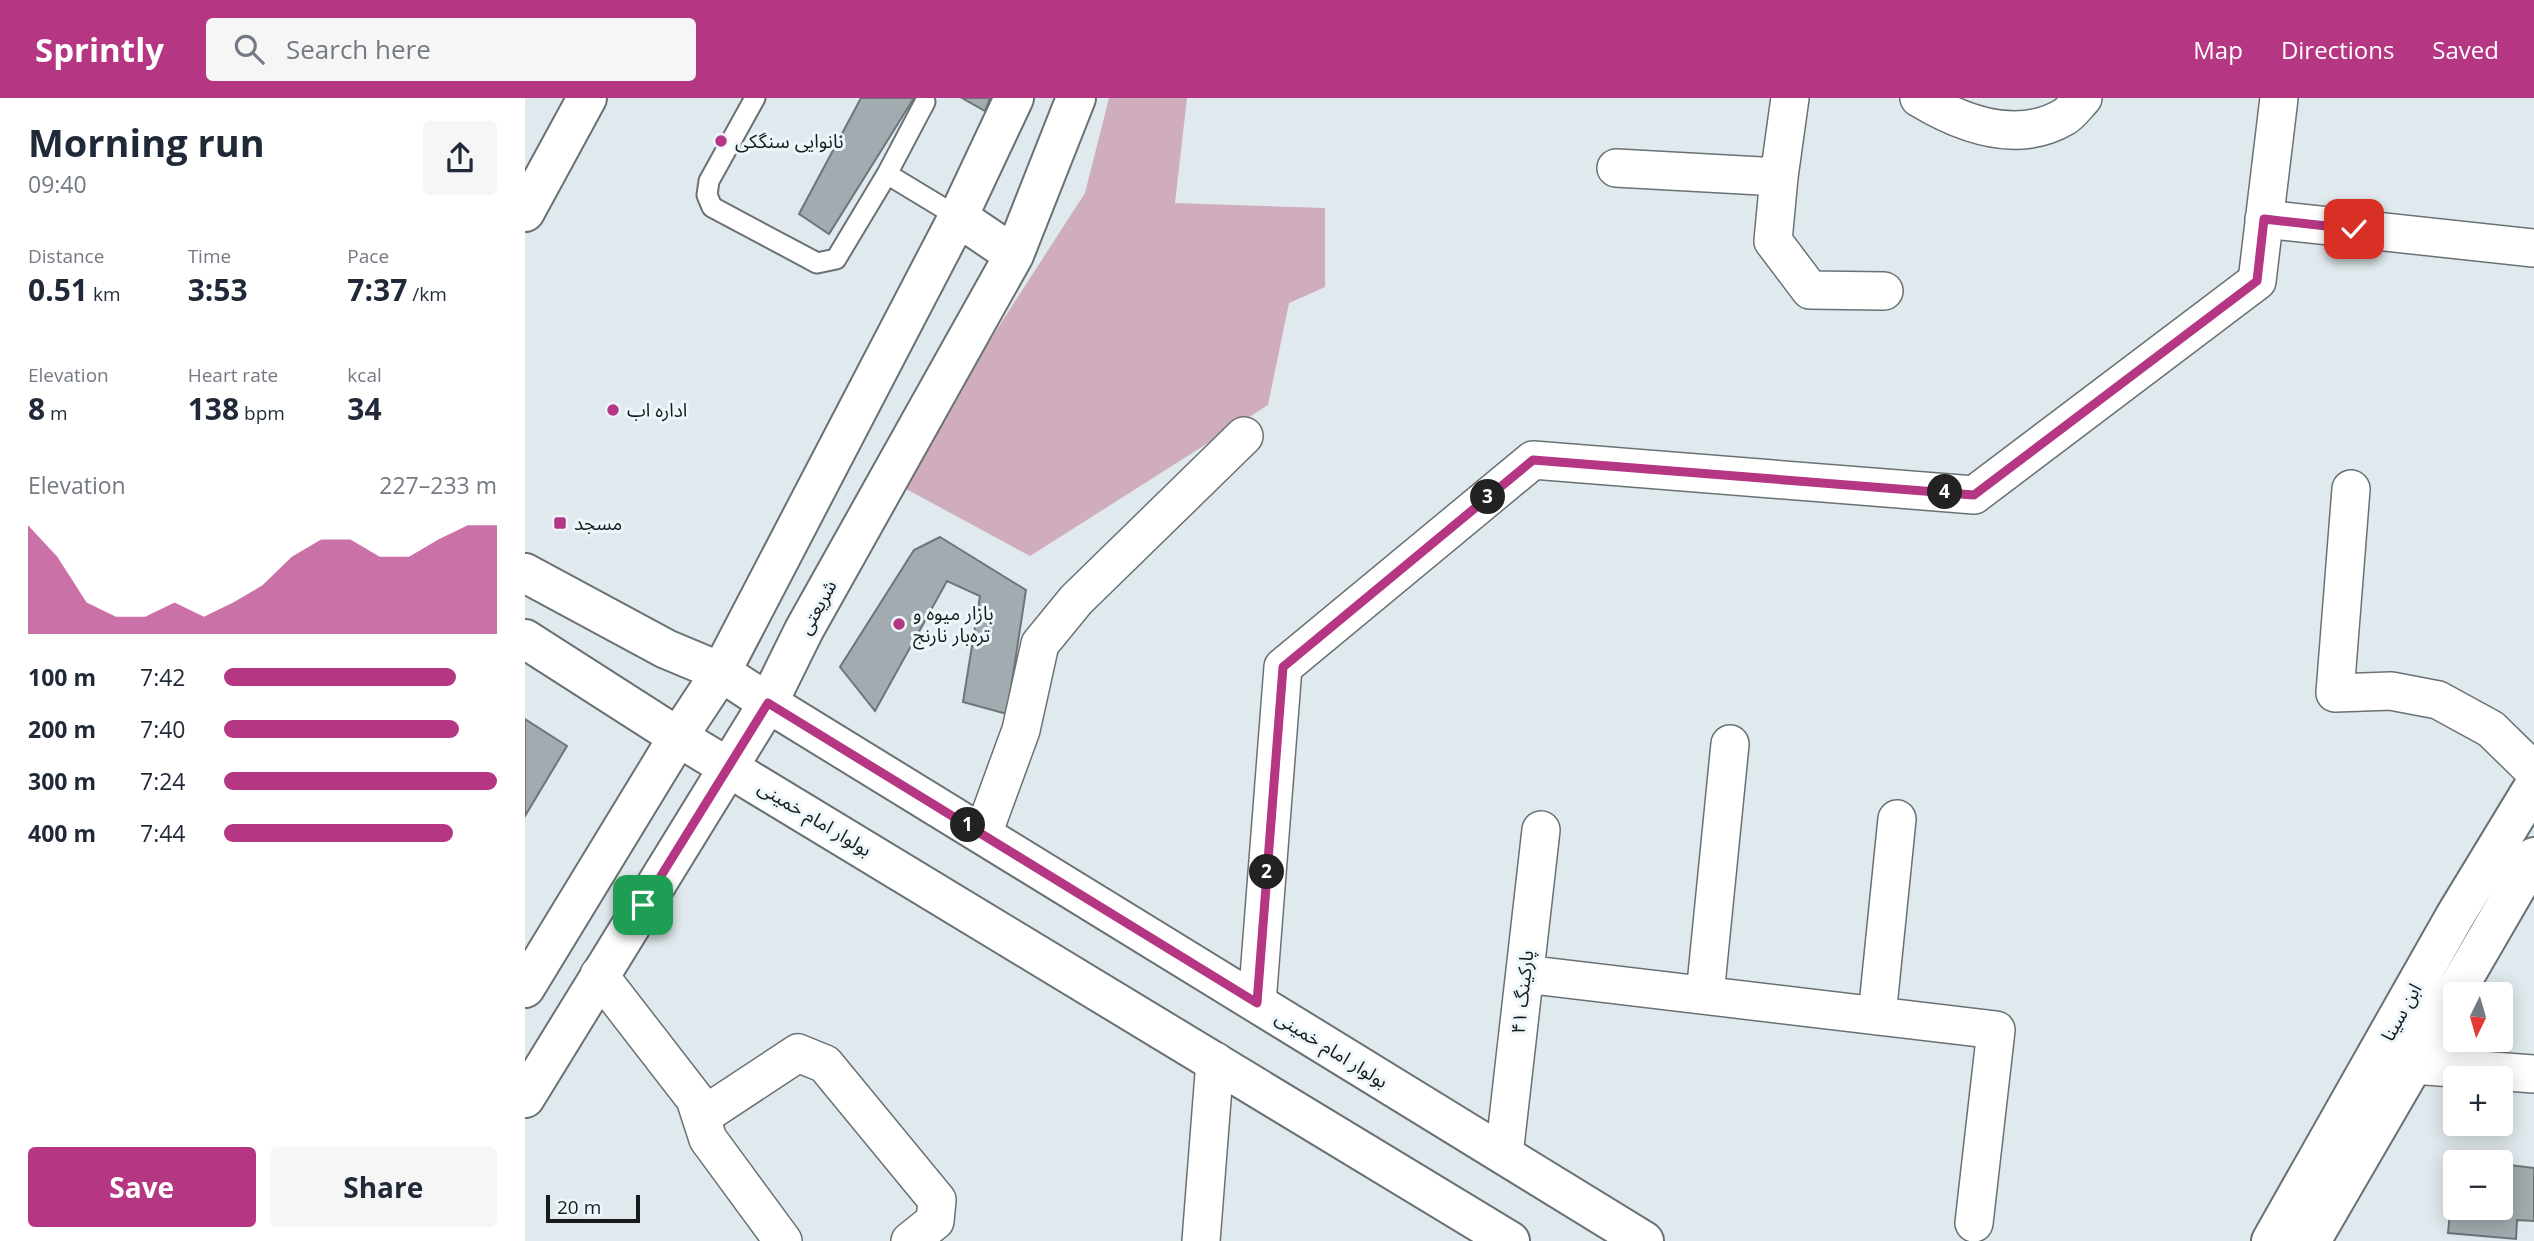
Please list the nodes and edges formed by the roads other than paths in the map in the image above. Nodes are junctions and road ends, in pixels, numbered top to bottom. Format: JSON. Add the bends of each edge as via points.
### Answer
{"nodes":[{"id":1,"x":587,"y":98,"type":"edge"},
{"id":2,"x":755,"y":98,"type":"edge"},
{"id":3,"x":1014,"y":98,"type":"edge"},
{"id":4,"x":1076,"y":98,"type":"edge"},
{"id":5,"x":1790,"y":98,"type":"edge"},
{"id":6,"x":1919,"y":98,"type":"edge"},
{"id":7,"x":2083,"y":98,"type":"edge"},
{"id":8,"x":2279,"y":98,"type":"edge"},
{"id":9,"x":925,"y":102,"type":"dead end"},
{"id":10,"x":1616,"y":168,"type":"dead end"},
{"id":11,"x":887,"y":174,"type":"junction"},
{"id":12,"x":1779,"y":177,"type":"junction"},
{"id":13,"x":525,"y":212,"type":"edge"},
{"id":14,"x":958,"y":216,"type":"junction"},
{"id":15,"x":2264,"y":219,"type":"junction"},
{"id":16,"x":2534,"y":248,"type":"edge"},
{"id":17,"x":1014,"y":254,"type":"junction"},
{"id":18,"x":1884,"y":291,"type":"dead end"},
{"id":19,"x":1244,"y":436,"type":"dead end"},
{"id":20,"x":2351,"y":489,"type":"dead end"},
{"id":21,"x":525,"y":573,"type":"edge"},
{"id":22,"x":525,"y":639,"type":"edge"},
{"id":23,"x":721,"y":672,"type":"junction"},
{"id":24,"x":768,"y":703,"type":"junction"},
{"id":25,"x":678,"y":737,"type":"junction"},
{"id":26,"x":1730,"y":744,"type":"dead end"},
{"id":27,"x":730,"y":767,"type":"junction"},
{"id":28,"x":2534,"y":771,"type":"edge"},
{"id":29,"x":2534,"y":786,"type":"edge"},
{"id":30,"x":1897,"y":819,"type":"dead end"},
{"id":31,"x":1541,"y":830,"type":"dead end"},
{"id":32,"x":983,"y":834,"type":"junction"},
{"id":33,"x":2534,"y":857,"type":"edge"},
{"id":34,"x":1525,"y":974,"type":"junction"},
{"id":35,"x":599,"y":975,"type":"junction"},
{"id":36,"x":525,"y":988,"type":"edge"},
{"id":37,"x":1705,"y":995,"type":"junction"},
{"id":38,"x":1257,"y":1003,"type":"junction"},
{"id":39,"x":1877,"y":1016,"type":"junction"},
{"id":40,"x":1215,"y":1061,"type":"junction"},
{"id":41,"x":2413,"y":1065,"type":"junction"},
{"id":42,"x":2534,"y":1074,"type":"edge"},
{"id":43,"x":525,"y":1098,"type":"edge"},
{"id":44,"x":701,"y":1117,"type":"junction"},
{"id":45,"x":1504,"y":1155,"type":"junction"},
{"id":46,"x":1974,"y":1223,"type":"dead end"},
{"id":47,"x":783,"y":1241,"type":"edge"},
{"id":48,"x":910,"y":1241,"type":"edge"},
{"id":49,"x":1201,"y":1241,"type":"edge"},
{"id":50,"x":1510,"y":1241,"type":"edge"},
{"id":51,"x":1644,"y":1241,"type":"edge"},
{"id":52,"x":2271,"y":1241,"type":"edge"},
{"id":53,"x":2311,"y":1241,"type":"edge"}],
"edges":[{"from":1,"to":13,"type":"street"},
{"from":2,"to":11,"type":"lane","via":[[709,181],[707,195],[712,207],[817,262],[836,260]]},
{"from":3,"to":14,"type":"street"},
{"from":4,"to":17,"type":"street","name":"شریعتی"},
{"from":5,"to":12,"type":"street"},
{"from":6,"to":7,"type":"street","via":[[1948,116],[1986,128],[2030,130],[2065,117]]},
{"from":8,"to":15,"type":"street"},
{"from":9,"to":11,"type":"lane"},
{"from":10,"to":12,"type":"street"},
{"from":11,"to":14,"type":"lane"},
{"from":12,"to":18,"type":"street","via":[[1773,241],[1810,289]]},
{"from":14,"to":17,"type":"street"},
{"from":14,"to":23,"type":"street"},
{"from":15,"to":16,"type":"street"},
{"from":15,"to":38,"type":"street","via":[[2257,281],[1974,495],[1533,460],[1283,667]]},
{"from":17,"to":24,"type":"street","name":"شریعتی","via":[[804,630]]},
{"from":19,"to":32,"type":"street","via":[[1076,600],[1040,644],[1021,730]]},
{"from":20,"to":28,"type":"street","via":[[2335,693],[2391,691],[2438,700],[2491,729]]},
{"from":21,"to":23,"type":"street","name":"بولوار امام خمینی","via":[[666,649]]},
{"from":22,"to":25,"type":"street","name":"بولوار امام خمینی"},
{"from":23,"to":24,"type":"street","name":"بولوار امام خمینی"},
{"from":23,"to":25,"type":"street"},
{"from":24,"to":27,"type":"street","name":"شریعتی"},
{"from":24,"to":32,"type":"street","name":"بولوار امام خمینی"},
{"from":25,"to":27,"type":"street","name":"بولوار امام خمینی"},
{"from":25,"to":36,"type":"street"},
{"from":26,"to":37,"type":"street"},
{"from":27,"to":35,"type":"street","name":"شریعتی"},
{"from":27,"to":40,"type":"street","name":"بولوار امام خمینی"},
{"from":29,"to":52,"type":"street","name":"ابن سینا"},
{"from":30,"to":39,"type":"street"},
{"from":31,"to":34,"type":"street","name":"پارکینگ ۴۱"},
{"from":32,"to":38,"type":"street","name":"بولوار امام خمینی"},
{"from":33,"to":41,"type":"street","name":"ابن سینا"},
{"from":34,"to":37,"type":"street"},
{"from":34,"to":45,"type":"street","name":"پارکینگ ۴۱"},
{"from":35,"to":43,"type":"street","name":"شریعتی"},
{"from":35,"to":44,"type":"street","via":[[695,1099]]},
{"from":37,"to":39,"type":"street"},
{"from":38,"to":45,"type":"street","name":"بولوار امام خمینی"},
{"from":39,"to":46,"type":"street","via":[[1996,1030]]},
{"from":40,"to":49,"type":"street"},
{"from":40,"to":50,"type":"street","name":"بولوار امام خمینی"},
{"from":41,"to":42,"type":"street"},
{"from":41,"to":53,"type":"street","name":"ابن سینا"},
{"from":44,"to":47,"type":"street","via":[[708,1139]]},
{"from":44,"to":48,"type":"street","via":[[798,1053],[825,1064],[937,1200],[935,1221]]},
{"from":45,"to":51,"type":"street","name":"بولوار امام خمینی"}]}
